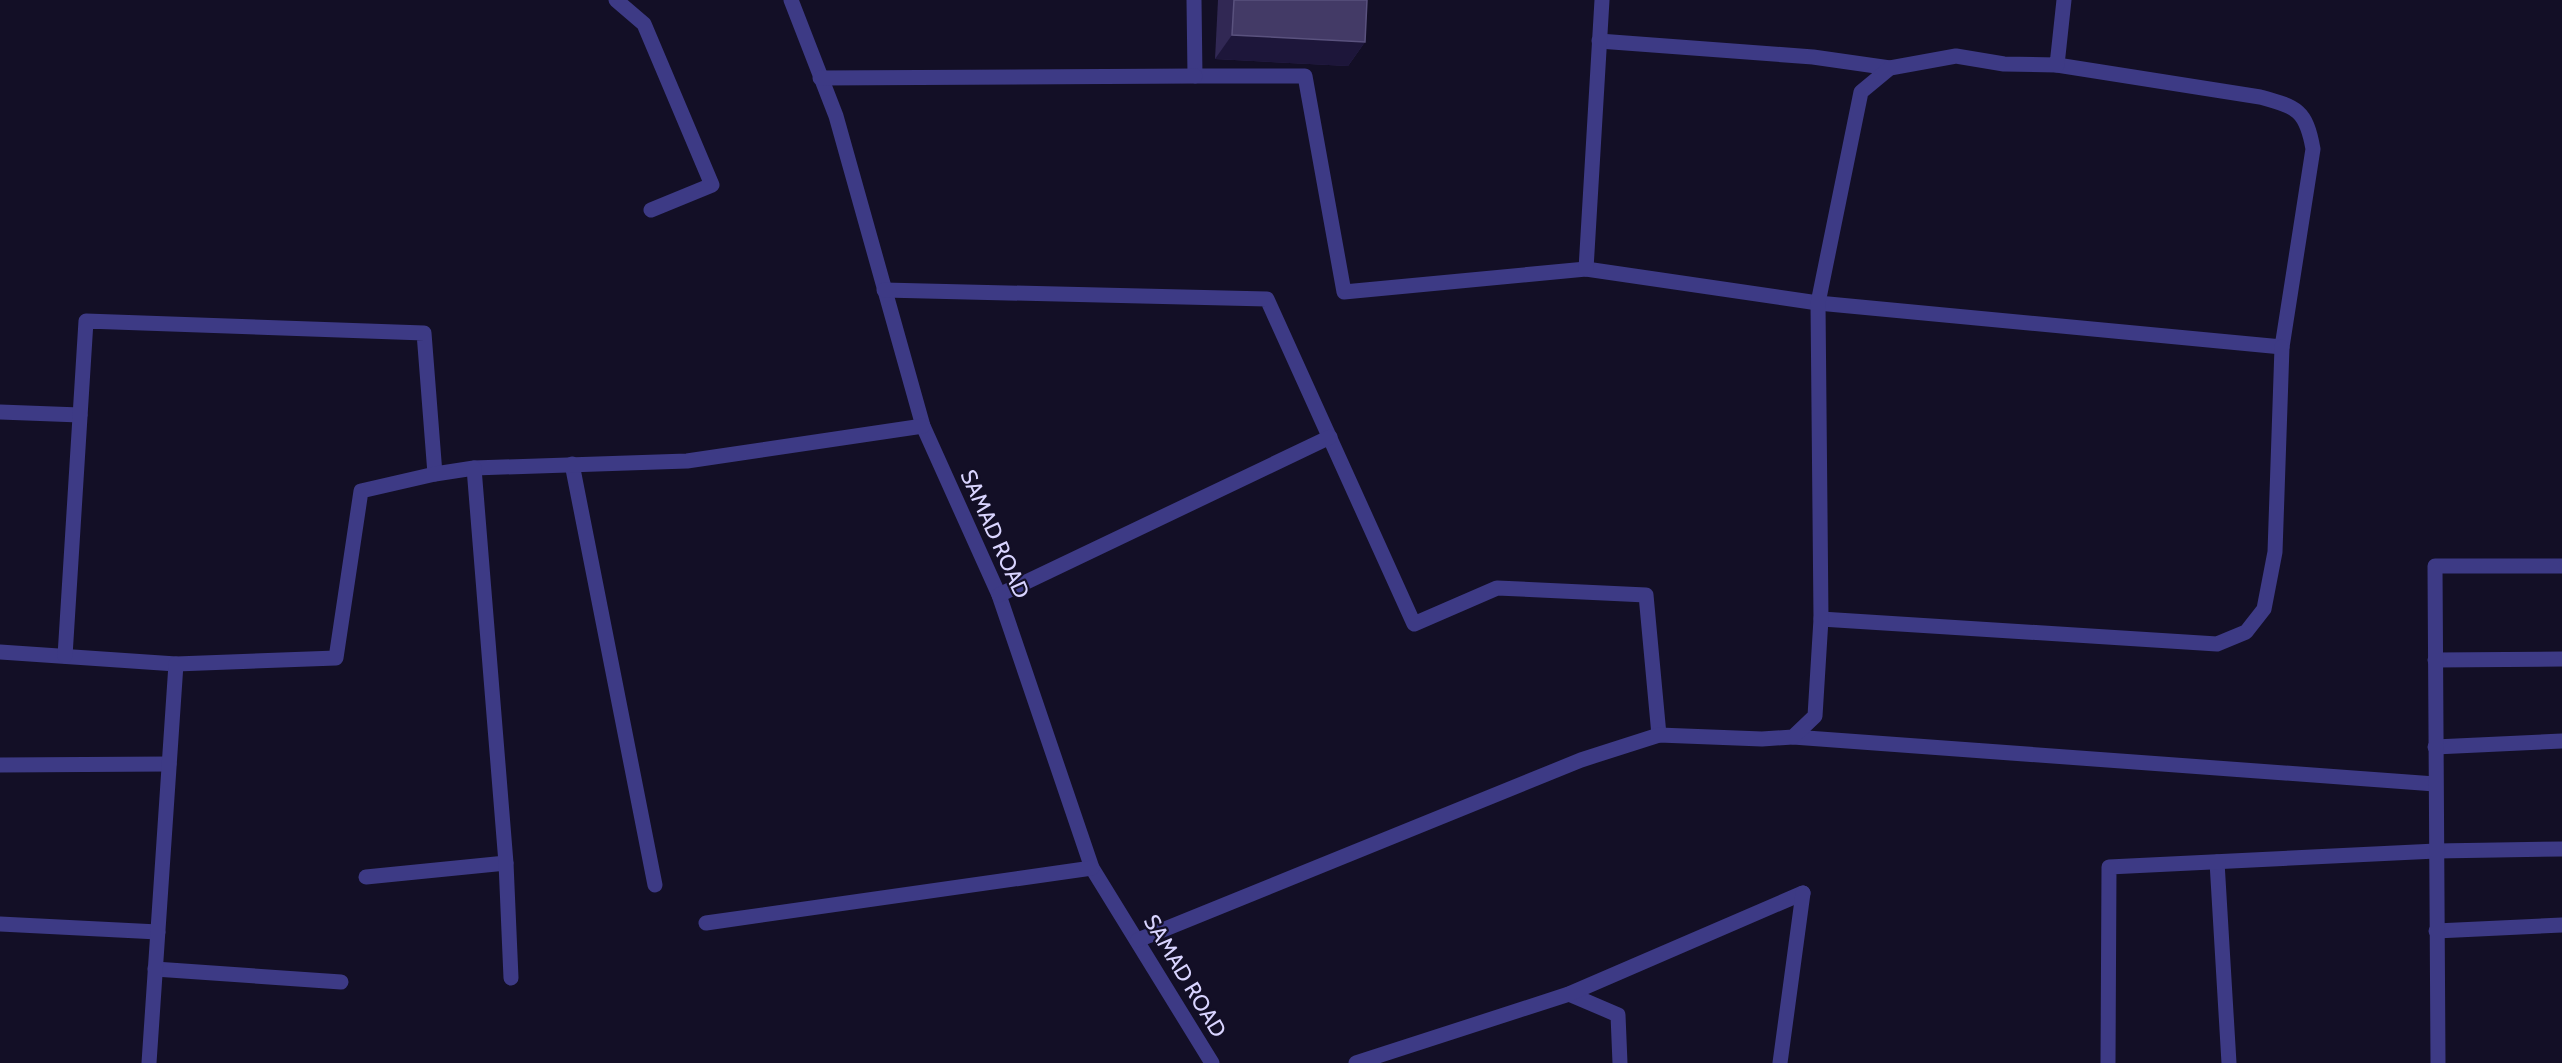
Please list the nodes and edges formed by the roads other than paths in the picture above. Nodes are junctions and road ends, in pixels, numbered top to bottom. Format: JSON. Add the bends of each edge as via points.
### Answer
{"nodes":[{"id":1,"x":616,"y":0,"type":"edge"},
{"id":2,"x":791,"y":0,"type":"edge"},
{"id":3,"x":1194,"y":0,"type":"edge"},
{"id":4,"x":1602,"y":0,"type":"edge"},
{"id":5,"x":2064,"y":0,"type":"edge"},
{"id":6,"x":1599,"y":41,"type":"junction"},
{"id":7,"x":2057,"y":65,"type":"junction"},
{"id":8,"x":1890,"y":68,"type":"junction"},
{"id":9,"x":1195,"y":76,"type":"junction"},
{"id":10,"x":820,"y":78,"type":"junction"},
{"id":11,"x":651,"y":210,"type":"dead end"},
{"id":12,"x":1586,"y":269,"type":"junction"},
{"id":13,"x":884,"y":290,"type":"junction"},
{"id":14,"x":1818,"y":303,"type":"junction"},
{"id":15,"x":2282,"y":347,"type":"junction"},
{"id":16,"x":0,"y":412,"type":"edge"},
{"id":17,"x":80,"y":415,"type":"junction"},
{"id":18,"x":923,"y":426,"type":"junction"},
{"id":19,"x":1330,"y":437,"type":"junction"},
{"id":20,"x":572,"y":464,"type":"junction"},
{"id":21,"x":474,"y":468,"type":"junction"},
{"id":22,"x":435,"y":474,"type":"junction"},
{"id":23,"x":2562,"y":566,"type":"edge"},
{"id":24,"x":999,"y":595,"type":"junction"},
{"id":25,"x":1821,"y":619,"type":"junction"},
{"id":26,"x":0,"y":652,"type":"edge"},
{"id":27,"x":65,"y":656,"type":"junction"},
{"id":28,"x":2562,"y":659,"type":"edge"},
{"id":29,"x":2435,"y":660,"type":"junction"},
{"id":30,"x":176,"y":664,"type":"junction"},
{"id":31,"x":1659,"y":735,"type":"junction"},
{"id":32,"x":1793,"y":737,"type":"junction"},
{"id":33,"x":2562,"y":741,"type":"edge"},
{"id":34,"x":2435,"y":747,"type":"junction"},
{"id":35,"x":169,"y":764,"type":"junction"},
{"id":36,"x":0,"y":765,"type":"edge"},
{"id":37,"x":2435,"y":784,"type":"junction"},
{"id":38,"x":2562,"y":849,"type":"edge"},
{"id":39,"x":2436,"y":851,"type":"junction"},
{"id":40,"x":2217,"y":862,"type":"junction"},
{"id":41,"x":506,"y":863,"type":"junction"},
{"id":42,"x":1092,"y":868,"type":"junction"},
{"id":43,"x":366,"y":877,"type":"dead end"},
{"id":44,"x":655,"y":885,"type":"dead end"},
{"id":45,"x":706,"y":923,"type":"dead end"},
{"id":46,"x":0,"y":924,"type":"edge"},
{"id":47,"x":2562,"y":925,"type":"edge"},
{"id":48,"x":2436,"y":931,"type":"junction"},
{"id":49,"x":158,"y":932,"type":"junction"},
{"id":50,"x":1138,"y":940,"type":"junction"},
{"id":51,"x":155,"y":969,"type":"junction"},
{"id":52,"x":511,"y":978,"type":"dead end"},
{"id":53,"x":341,"y":982,"type":"dead end"},
{"id":54,"x":1569,"y":993,"type":"junction"},
{"id":55,"x":149,"y":1063,"type":"edge"},
{"id":56,"x":1212,"y":1063,"type":"edge"},
{"id":57,"x":1356,"y":1063,"type":"edge"},
{"id":58,"x":1620,"y":1063,"type":"edge"},
{"id":59,"x":1780,"y":1063,"type":"edge"},
{"id":60,"x":2108,"y":1063,"type":"edge"},
{"id":61,"x":2229,"y":1063,"type":"edge"},
{"id":62,"x":2438,"y":1063,"type":"edge"}],
"edges":[{"from":1,"to":11,"type":"street","via":[[644,24],[712,185]]},
{"from":2,"to":10,"type":"street","name":"SAMAD ROAD"},
{"from":3,"to":9,"type":"street"},
{"from":4,"to":6,"type":"street"},
{"from":5,"to":7,"type":"street"},
{"from":6,"to":8,"type":"street","via":[[1813,57]]},
{"from":6,"to":12,"type":"street"},
{"from":7,"to":8,"type":"street","via":[[2004,64],[1956,56]]},
{"from":7,"to":15,"type":"street","via":[[2260,97],[2291,106],[2309,126],[2313,149]]},
{"from":8,"to":14,"type":"street","via":[[1861,92]]},
{"from":9,"to":10,"type":"street"},
{"from":9,"to":12,"type":"street","via":[[1305,76],[1344,292]]},
{"from":10,"to":13,"type":"street","name":"SAMAD ROAD","via":[[836,116]]},
{"from":12,"to":14,"type":"street"},
{"from":13,"to":18,"type":"street","name":"SAMAD ROAD"},
{"from":13,"to":19,"type":"street","via":[[1267,298]]},
{"from":14,"to":15,"type":"street"},
{"from":14,"to":25,"type":"street"},
{"from":15,"to":25,"type":"street","via":[[2275,552],[2264,609],[2246,632],[2217,644]]},
{"from":16,"to":17,"type":"street"},
{"from":17,"to":22,"type":"street","via":[[86,321],[424,333]]},
{"from":17,"to":27,"type":"street"},
{"from":18,"to":20,"type":"street","via":[[687,461]]},
{"from":18,"to":24,"type":"street","name":"SAMAD ROAD"},
{"from":19,"to":24,"type":"street"},
{"from":19,"to":31,"type":"street","via":[[1414,624],[1497,588],[1646,595]]},
{"from":20,"to":21,"type":"street"},
{"from":20,"to":44,"type":"street"},
{"from":21,"to":22,"type":"street"},
{"from":21,"to":41,"type":"street"},
{"from":22,"to":30,"type":"street","via":[[361,491],[336,658]]},
{"from":23,"to":29,"type":"street","via":[[2435,566]]},
{"from":24,"to":42,"type":"street","name":"SAMAD ROAD"},
{"from":25,"to":32,"type":"street","via":[[1815,716]]},
{"from":26,"to":27,"type":"street"},
{"from":27,"to":30,"type":"street"},
{"from":28,"to":29,"type":"street"},
{"from":29,"to":34,"type":"street"},
{"from":30,"to":35,"type":"street"},
{"from":31,"to":32,"type":"street"},
{"from":31,"to":50,"type":"street","via":[[1581,760]]},
{"from":32,"to":37,"type":"street"},
{"from":33,"to":34,"type":"street"},
{"from":34,"to":37,"type":"street"},
{"from":35,"to":36,"type":"street"},
{"from":35,"to":49,"type":"street"},
{"from":37,"to":39,"type":"street"},
{"from":38,"to":39,"type":"street"},
{"from":39,"to":40,"type":"street"},
{"from":39,"to":48,"type":"street"},
{"from":40,"to":60,"type":"street","via":[[2109,867]]},
{"from":40,"to":61,"type":"street"},
{"from":41,"to":43,"type":"street"},
{"from":41,"to":52,"type":"street"},
{"from":42,"to":45,"type":"street"},
{"from":42,"to":50,"type":"street","name":"SAMAD ROAD"},
{"from":46,"to":49,"type":"street"},
{"from":47,"to":48,"type":"street"},
{"from":48,"to":62,"type":"street"},
{"from":49,"to":51,"type":"street"},
{"from":50,"to":56,"type":"street","name":"SAMAD ROAD"},
{"from":51,"to":53,"type":"street"},
{"from":51,"to":55,"type":"street"},
{"from":54,"to":57,"type":"street"},
{"from":54,"to":58,"type":"street","via":[[1618,1015]]},
{"from":54,"to":59,"type":"street","via":[[1803,893]]}]}
